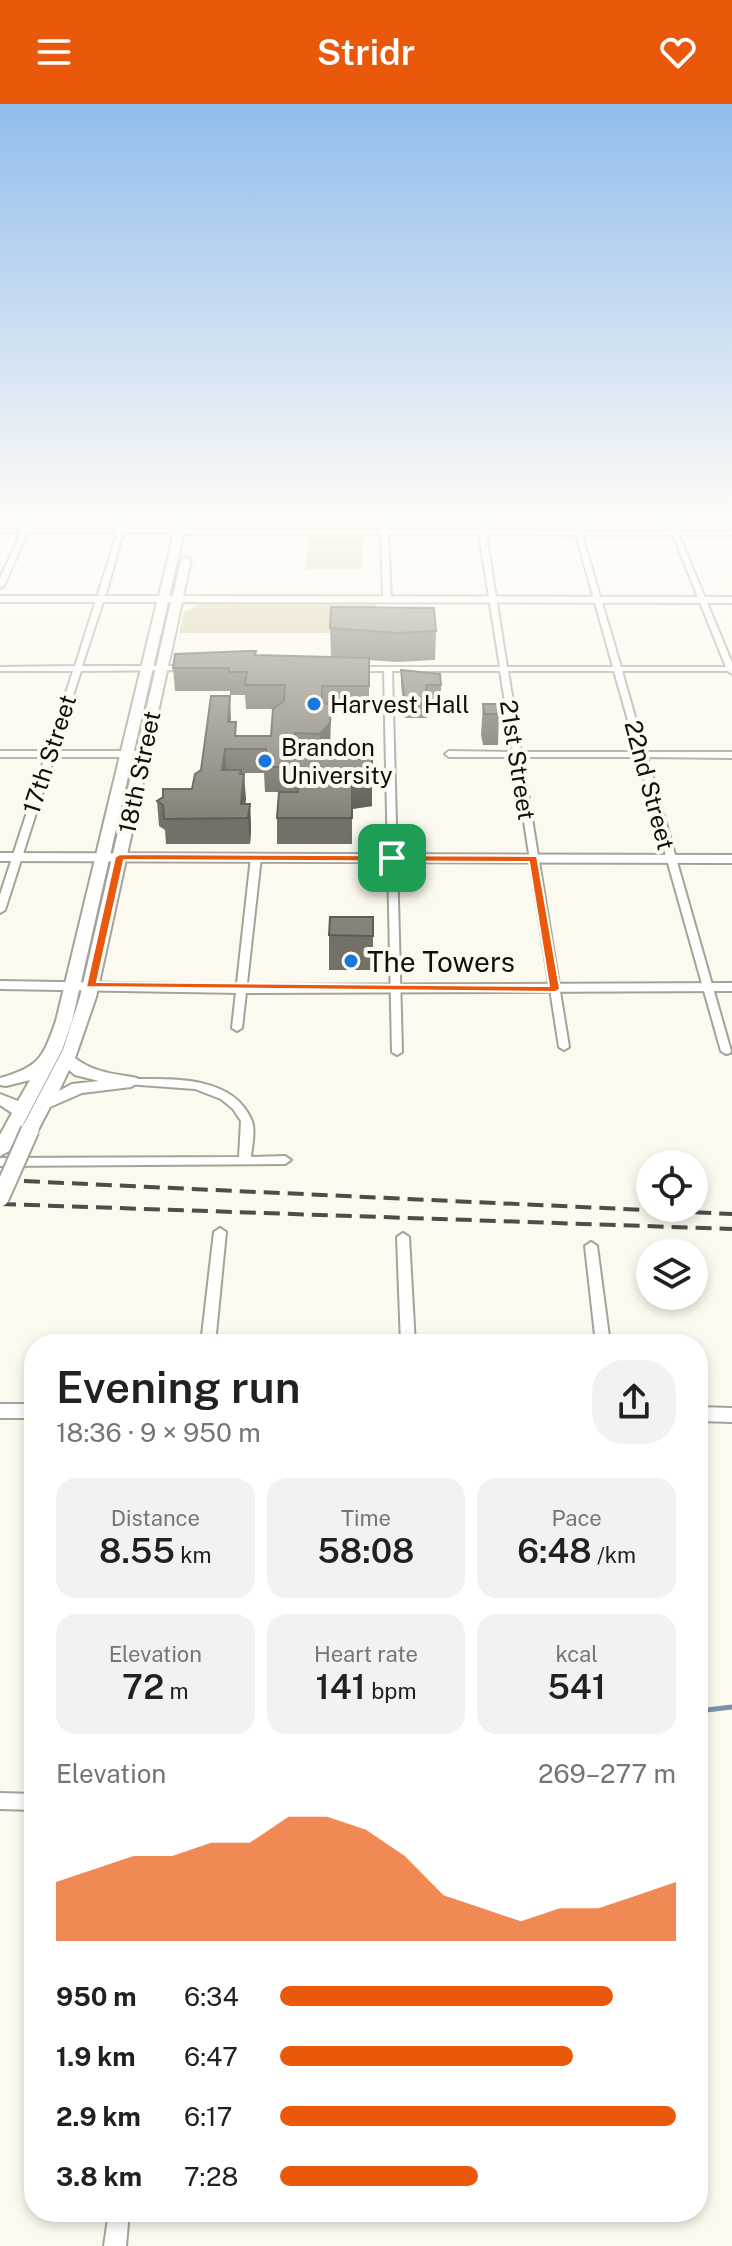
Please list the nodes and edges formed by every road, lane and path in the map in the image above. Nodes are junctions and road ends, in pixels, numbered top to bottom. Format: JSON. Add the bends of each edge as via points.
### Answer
{"nodes":[{"id":1,"x":93,"y":620,"type":"edge"},
{"id":2,"x":156,"y":620,"type":"edge"},
{"id":3,"x":160,"y":620,"type":"edge"},
{"id":4,"x":173,"y":620,"type":"edge"},
{"id":5,"x":177,"y":620,"type":"edge"},
{"id":6,"x":496,"y":620,"type":"edge"},
{"id":7,"x":604,"y":620,"type":"edge"},
{"id":8,"x":710,"y":620,"type":"edge"},
{"id":9,"x":157,"y":632,"type":"junction"},
{"id":10,"x":167,"y":645,"type":"junction"},
{"id":11,"x":77,"y":668,"type":"junction"},
{"id":12,"x":155,"y":668,"type":"junction"},
{"id":13,"x":200,"y":668,"type":"edge"},
{"id":14,"x":0,"y":669,"type":"edge"},
{"id":15,"x":342,"y":669,"type":"edge"},
{"id":16,"x":388,"y":669,"type":"junction"},
{"id":17,"x":504,"y":669,"type":"junction"},
{"id":18,"x":618,"y":669,"type":"junction"},
{"id":19,"x":731,"y":670,"type":"edge"},
{"id":20,"x":0,"y":754,"type":"edge"},
{"id":21,"x":49,"y":754,"type":"junction"},
{"id":22,"x":135,"y":754,"type":"junction"},
{"id":23,"x":449,"y":754,"type":"dead end"},
{"id":24,"x":517,"y":754,"type":"junction"},
{"id":25,"x":641,"y":754,"type":"junction"},
{"id":26,"x":732,"y":755,"type":"edge"},
{"id":27,"x":0,"y":857,"type":"edge"},
{"id":28,"x":17,"y":857,"type":"junction"},
{"id":29,"x":103,"y":857,"type":"junction"},
{"id":30,"x":120,"y":857,"type":"junction"},
{"id":31,"x":256,"y":857,"type":"junction"},
{"id":32,"x":392,"y":858,"type":"junction"},
{"id":33,"x":534,"y":859,"type":"junction"},
{"id":34,"x":670,"y":859,"type":"junction"},
{"id":35,"x":732,"y":859,"type":"edge"},
{"id":36,"x":0,"y":910,"type":"edge"},
{"id":37,"x":0,"y":985,"type":"edge"},
{"id":38,"x":73,"y":985,"type":"junction"},
{"id":39,"x":90,"y":985,"type":"junction"},
{"id":40,"x":706,"y":987,"type":"junction"},
{"id":41,"x":732,"y":987,"type":"edge"},
{"id":42,"x":396,"y":988,"type":"junction"},
{"id":43,"x":242,"y":989,"type":"junction"},
{"id":44,"x":555,"y":989,"type":"junction"},
{"id":45,"x":237,"y":1028,"type":"dead end"},
{"id":46,"x":564,"y":1047,"type":"dead end"},
{"id":47,"x":726,"y":1051,"type":"dead end"},
{"id":48,"x":397,"y":1052,"type":"dead end"},
{"id":49,"x":67,"y":1059,"type":"junction"},
{"id":50,"x":46,"y":1063,"type":"junction"},
{"id":51,"x":3,"y":1081,"type":"edge"},
{"id":52,"x":131,"y":1082,"type":"junction"},
{"id":53,"x":0,"y":1099,"type":"edge"},
{"id":54,"x":44,"y":1104,"type":"junction"},
{"id":55,"x":15,"y":1121,"type":"junction"},
{"id":56,"x":0,"y":1151,"type":"edge"},
{"id":57,"x":245,"y":1158,"type":"junction"},
{"id":58,"x":285,"y":1160,"type":"dead end"},
{"id":59,"x":0,"y":1162,"type":"edge"},
{"id":60,"x":0,"y":1198,"type":"edge"},
{"id":61,"x":220,"y":1232,"type":"dead end"},
{"id":62,"x":403,"y":1237,"type":"dead end"},
{"id":63,"x":591,"y":1246,"type":"dead end"},
{"id":64,"x":209,"y":1334,"type":"edge"},
{"id":65,"x":408,"y":1334,"type":"edge"},
{"id":66,"x":602,"y":1334,"type":"edge"},
{"id":67,"x":0,"y":1411,"type":"edge"},
{"id":68,"x":24,"y":1411,"type":"edge"},
{"id":69,"x":708,"y":1414,"type":"edge"},
{"id":70,"x":732,"y":1415,"type":"edge"},
{"id":71,"x":0,"y":1801,"type":"edge"},
{"id":72,"x":24,"y":1802,"type":"edge"},
{"id":73,"x":118,"y":2222,"type":"edge"},
{"id":74,"x":115,"y":2246,"type":"edge"}],
"edges":[{"from":1,"to":11,"type":"street","name":"17th Street"},
{"from":2,"to":9,"type":"main road"},
{"from":3,"to":9,"type":"main road","name":"18th Street"},
{"from":4,"to":10,"type":"main road","name":"18th Street"},
{"from":5,"to":10,"type":"main road"},
{"from":6,"to":17,"type":"street","name":"21st Street"},
{"from":7,"to":18,"type":"street","name":"22nd Street"},
{"from":8,"to":19,"type":"street"},
{"from":9,"to":12,"type":"main road","name":"18th Street"},
{"from":10,"to":12,"type":"main road","name":"18th Street"},
{"from":11,"to":12,"type":"street"},
{"from":11,"to":14,"type":"street"},
{"from":11,"to":21,"type":"street","name":"17th Street"},
{"from":12,"to":13,"type":"street"},
{"from":12,"to":22,"type":"main road","name":"18th Street"},
{"from":15,"to":16,"type":"street"},
{"from":16,"to":17,"type":"street"},
{"from":16,"to":32,"type":"street"},
{"from":17,"to":18,"type":"street"},
{"from":17,"to":24,"type":"street","name":"21st Street"},
{"from":18,"to":19,"type":"street"},
{"from":18,"to":25,"type":"street","name":"22nd Street"},
{"from":20,"to":21,"type":"street"},
{"from":21,"to":22,"type":"street"},
{"from":21,"to":28,"type":"street","name":"17th Street"},
{"from":22,"to":29,"type":"main road","name":"18th Street"},
{"from":22,"to":30,"type":"main road","name":"18th Street"},
{"from":23,"to":24,"type":"street"},
{"from":24,"to":25,"type":"street"},
{"from":24,"to":33,"type":"street","name":"21st Street"},
{"from":25,"to":26,"type":"street"},
{"from":25,"to":34,"type":"street","name":"22nd Street"},
{"from":27,"to":28,"type":"street"},
{"from":28,"to":29,"type":"street"},
{"from":28,"to":36,"type":"street","name":"17th Street"},
{"from":29,"to":30,"type":"street"},
{"from":29,"to":38,"type":"main road","name":"18th Street"},
{"from":30,"to":31,"type":"street"},
{"from":30,"to":39,"type":"main road","name":"18th Street"},
{"from":31,"to":32,"type":"street"},
{"from":31,"to":43,"type":"street"},
{"from":32,"to":33,"type":"street"},
{"from":32,"to":42,"type":"street"},
{"from":33,"to":34,"type":"street"},
{"from":33,"to":44,"type":"street","name":"21st Street"},
{"from":34,"to":35,"type":"street"},
{"from":34,"to":40,"type":"street","name":"22nd Street"},
{"from":37,"to":38,"type":"street"},
{"from":38,"to":39,"type":"street"},
{"from":38,"to":50,"type":"main road","name":"18th Street","via":[[60,1035]]},
{"from":39,"to":43,"type":"street"},
{"from":39,"to":49,"type":"main road","name":"18th Street"},
{"from":40,"to":41,"type":"street"},
{"from":40,"to":44,"type":"street"},
{"from":40,"to":47,"type":"street","name":"22nd Street"},
{"from":42,"to":43,"type":"street"},
{"from":42,"to":44,"type":"street"},
{"from":42,"to":48,"type":"street"},
{"from":43,"to":45,"type":"street"},
{"from":44,"to":46,"type":"street","name":"21st Street"},
{"from":49,"to":52,"type":"main road","via":[[81,1071]]},
{"from":49,"to":54,"type":"main road","name":"18th Street"},
{"from":50,"to":51,"type":"main road","via":[[29,1075]]},
{"from":50,"to":55,"type":"main road","name":"18th Street"},
{"from":52,"to":54,"type":"main road","via":[[78,1088]]},
{"from":52,"to":57,"type":"street","via":[[184,1084],[226,1097],[247,1121]]},
{"from":53,"to":55,"type":"main road","via":[[15,1106]]},
{"from":54,"to":60,"type":"main road","name":"18th Street","bridge":true},
{"from":55,"to":56,"type":"main road","name":"18th Street"},
{"from":57,"to":58,"type":"street"},
{"from":57,"to":59,"type":"street"},
{"from":61,"to":64,"type":"street"},
{"from":62,"to":65,"type":"street"},
{"from":63,"to":66,"type":"street"},
{"from":67,"to":68,"type":"street"},
{"from":69,"to":70,"type":"street"},
{"from":71,"to":72,"type":"street"},
{"from":73,"to":74,"type":"street"}]}
